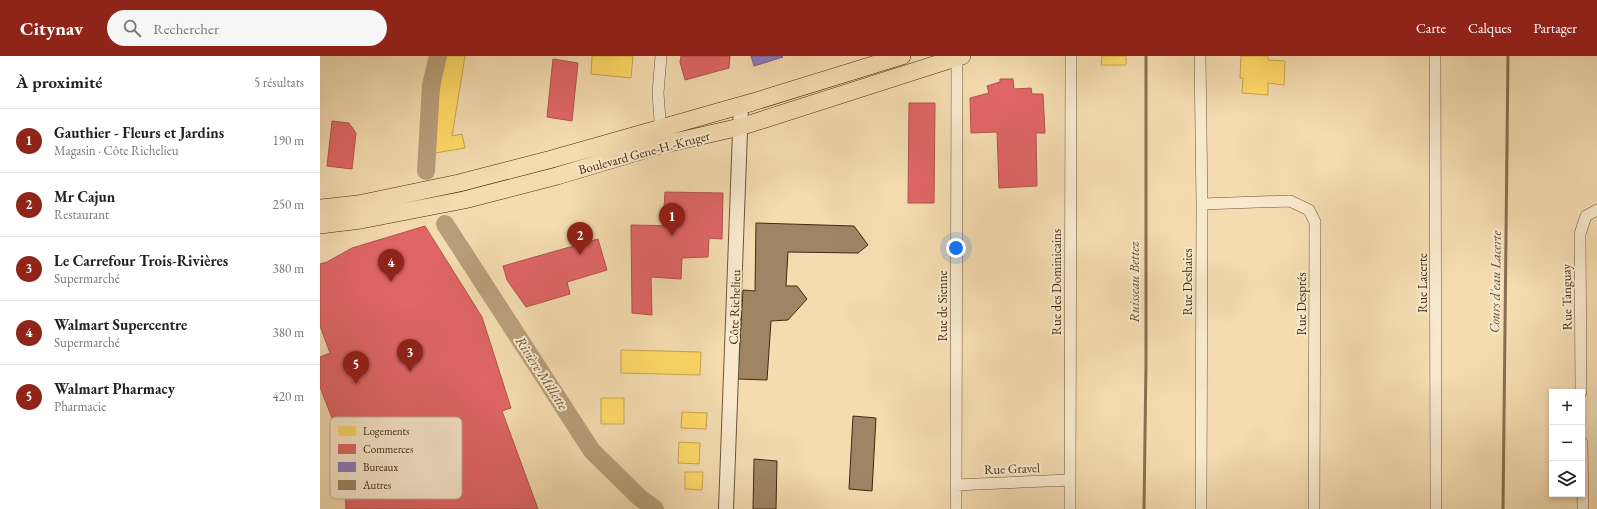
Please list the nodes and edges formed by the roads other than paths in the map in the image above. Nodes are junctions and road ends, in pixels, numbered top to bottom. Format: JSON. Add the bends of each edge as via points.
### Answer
{"nodes":[{"id":1,"x":661,"y":56,"type":"edge"},
{"id":2,"x":902,"y":56,"type":"edge"},
{"id":3,"x":1070,"y":56,"type":"edge"},
{"id":4,"x":1200,"y":56,"type":"edge"},
{"id":5,"x":1435,"y":56,"type":"edge"},
{"id":6,"x":959,"y":57,"type":"edge"},
{"id":7,"x":741,"y":105,"type":"junction"},
{"id":8,"x":740,"y":127,"type":"junction"},
{"id":9,"x":661,"y":128,"type":"junction"},
{"id":10,"x":662,"y":145,"type":"junction"},
{"id":11,"x":1202,"y":204,"type":"junction"},
{"id":12,"x":320,"y":208,"type":"edge"},
{"id":13,"x":1597,"y":210,"type":"edge"},
{"id":14,"x":320,"y":225,"type":"edge"},
{"id":15,"x":1581,"y":389,"type":"edge"},
{"id":16,"x":1582,"y":461,"type":"edge"},
{"id":17,"x":1070,"y":480,"type":"junction"},
{"id":18,"x":956,"y":484,"type":"junction"},
{"id":19,"x":726,"y":509,"type":"edge"},
{"id":20,"x":956,"y":509,"type":"edge"},
{"id":21,"x":1070,"y":509,"type":"edge"},
{"id":22,"x":1201,"y":509,"type":"edge"},
{"id":23,"x":1314,"y":509,"type":"edge"},
{"id":24,"x":1436,"y":509,"type":"edge"},
{"id":25,"x":1583,"y":509,"type":"edge"}],
"edges":[{"from":1,"to":9,"type":"street","via":[[658,93]]},
{"from":2,"to":7,"type":"main road","name":"Boulevard Gene-H.-Kruger"},
{"from":3,"to":17,"type":"street","name":"Rue des Dominicains"},
{"from":4,"to":11,"type":"street","name":"Rue Deshaies"},
{"from":5,"to":24,"type":"street","name":"Rue Lacerte"},
{"from":6,"to":8,"type":"main road","name":"Boulevard Gene-H.-Kruger"},
{"from":6,"to":18,"type":"street","name":"Rue de Sienne"},
{"from":7,"to":8,"type":"street","name":"Côte Richelieu"},
{"from":7,"to":9,"type":"main road","name":"Boulevard Gene-H.-Kruger"},
{"from":8,"to":10,"type":"main road","name":"Boulevard Gene-H.-Kruger"},
{"from":8,"to":19,"type":"street","name":"Côte Richelieu"},
{"from":9,"to":10,"type":"street"},
{"from":9,"to":12,"type":"main road","name":"Boulevard Gene-H.-Kruger","via":[[459,183],[358,204]]},
{"from":10,"to":14,"type":"main road","name":"Boulevard Gene-H.-Kruger","via":[[558,176],[464,200],[361,220]]},
{"from":11,"to":22,"type":"street","name":"Rue Deshaies"},
{"from":11,"to":23,"type":"street","name":"Rue Després","via":[[1290,201],[1309,210],[1316,222]]},
{"from":13,"to":15,"type":"street","name":"Rue Tanguay","via":[[1586,216],[1580,234]]},
{"from":16,"to":25,"type":"street"},
{"from":17,"to":18,"type":"street","name":"Rue Gravel"},
{"from":17,"to":21,"type":"street","name":"Rue des Dominicains"},
{"from":18,"to":20,"type":"street","name":"Rue de Sienne"}]}
